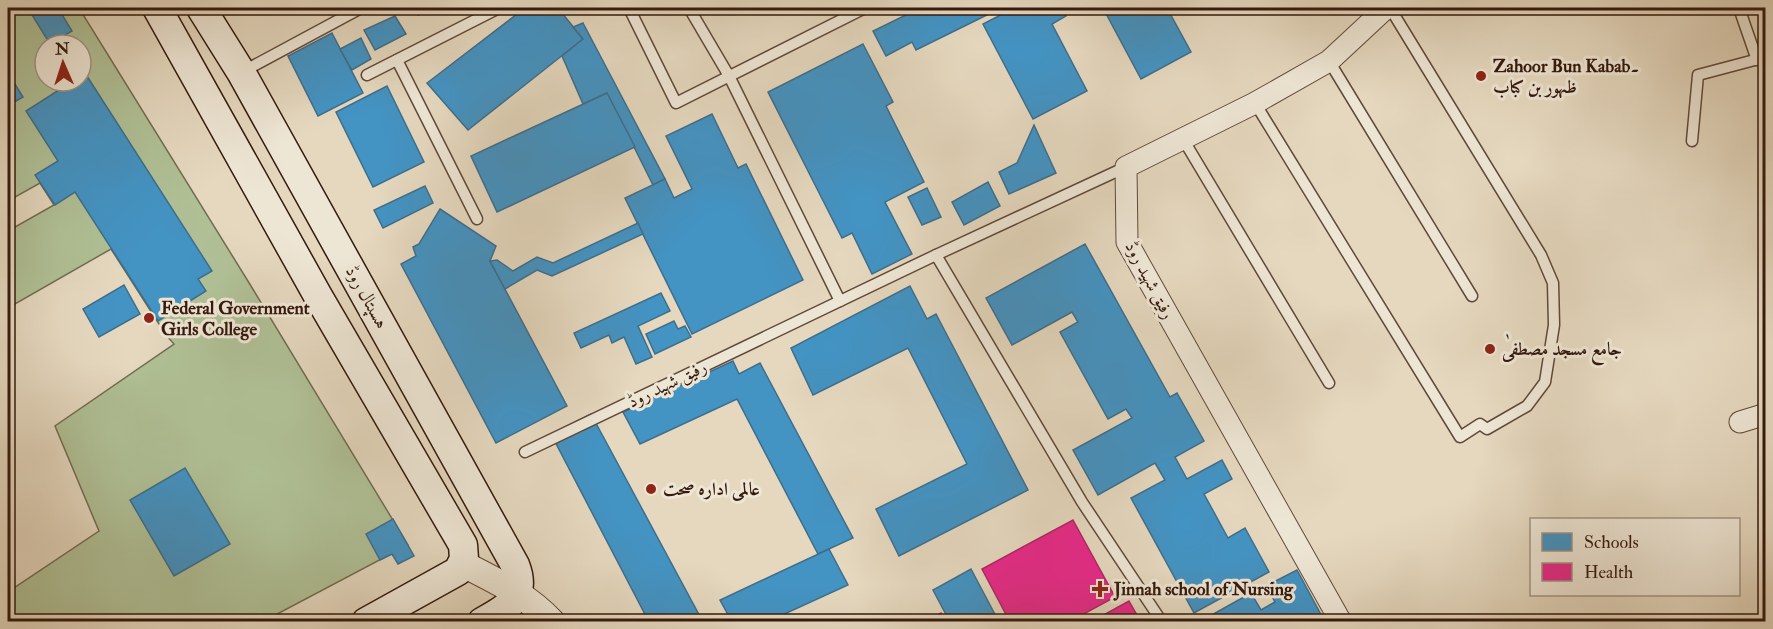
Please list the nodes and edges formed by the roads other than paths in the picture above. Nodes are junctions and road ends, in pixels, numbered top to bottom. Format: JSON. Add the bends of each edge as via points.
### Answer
{"nodes":[{"id":1,"x":157,"y":8,"type":"edge"},
{"id":2,"x":201,"y":8,"type":"edge"},
{"id":3,"x":361,"y":8,"type":"edge"},
{"id":4,"x":499,"y":8,"type":"edge"},
{"id":5,"x":629,"y":8,"type":"edge"},
{"id":6,"x":689,"y":8,"type":"edge"},
{"id":7,"x":865,"y":8,"type":"edge"},
{"id":8,"x":1388,"y":8,"type":"edge"},
{"id":9,"x":1739,"y":8,"type":"edge"},
{"id":10,"x":1761,"y":59,"type":"edge"},
{"id":11,"x":397,"y":60,"type":"junction"},
{"id":12,"x":1329,"y":61,"type":"junction"},
{"id":13,"x":241,"y":72,"type":"junction"},
{"id":14,"x":367,"y":75,"type":"dead end"},
{"id":15,"x":729,"y":76,"type":"junction"},
{"id":16,"x":1255,"y":103,"type":"junction"},
{"id":17,"x":1183,"y":139,"type":"junction"},
{"id":18,"x":1692,"y":141,"type":"dead end"},
{"id":19,"x":1126,"y":167,"type":"junction"},
{"id":20,"x":477,"y":219,"type":"dead end"},
{"id":21,"x":936,"y":255,"type":"junction"},
{"id":22,"x":1472,"y":296,"type":"dead end"},
{"id":23,"x":840,"y":301,"type":"junction"},
{"id":24,"x":1329,"y":383,"type":"dead end"},
{"id":25,"x":1766,"y":414,"type":"edge"},
{"id":26,"x":1740,"y":422,"type":"dead end"},
{"id":27,"x":525,"y":452,"type":"dead end"},
{"id":28,"x":463,"y":564,"type":"junction"},
{"id":29,"x":518,"y":592,"type":"junction"},
{"id":30,"x":366,"y":621,"type":"edge"},
{"id":31,"x":482,"y":621,"type":"edge"},
{"id":32,"x":552,"y":621,"type":"edge"},
{"id":33,"x":1162,"y":621,"type":"edge"},
{"id":34,"x":1341,"y":621,"type":"edge"}],
"edges":[{"from":1,"to":28,"type":"main road","via":[[458,536],[465,552]]},
{"from":2,"to":13,"type":"main road","name":"ہسپتال روڈ"},
{"from":3,"to":13,"type":"lane"},
{"from":4,"to":11,"type":"lane"},
{"from":5,"to":15,"type":"lane","via":[[676,104]]},
{"from":6,"to":15,"type":"lane"},
{"from":7,"to":15,"type":"lane"},
{"from":8,"to":12,"type":"street"},
{"from":8,"to":16,"type":"lane","via":[[1541,255],[1553,283],[1554,325],[1545,382],[1527,406],[1487,429],[1480,424],[1460,437]]},
{"from":9,"to":10,"type":"lane"},
{"from":10,"to":18,"type":"lane","via":[[1698,75]]},
{"from":11,"to":14,"type":"lane"},
{"from":11,"to":20,"type":"lane"},
{"from":12,"to":16,"type":"street"},
{"from":12,"to":22,"type":"lane"},
{"from":13,"to":29,"type":"main road","name":"ہسپتال روڈ","via":[[498,534],[518,573]]},
{"from":15,"to":23,"type":"lane"},
{"from":16,"to":17,"type":"street"},
{"from":17,"to":19,"type":"street"},
{"from":17,"to":24,"type":"lane"},
{"from":19,"to":21,"type":"lane","name":"رفیق شہید روڈ"},
{"from":19,"to":34,"type":"street","name":"رفیق شہید روڈ","via":[[1127,242]]},
{"from":21,"to":23,"type":"lane","name":"رفیق شہید روڈ"},
{"from":21,"to":33,"type":"lane","via":[[1082,502]]},
{"from":23,"to":27,"type":"lane","name":"رفیق شہید روڈ"},
{"from":25,"to":26,"type":"street"},
{"from":28,"to":29,"type":"street"},
{"from":28,"to":30,"type":"main road","via":[[441,582]]},
{"from":29,"to":31,"type":"main road","via":[[509,607]]},
{"from":29,"to":32,"type":"street"}]}
